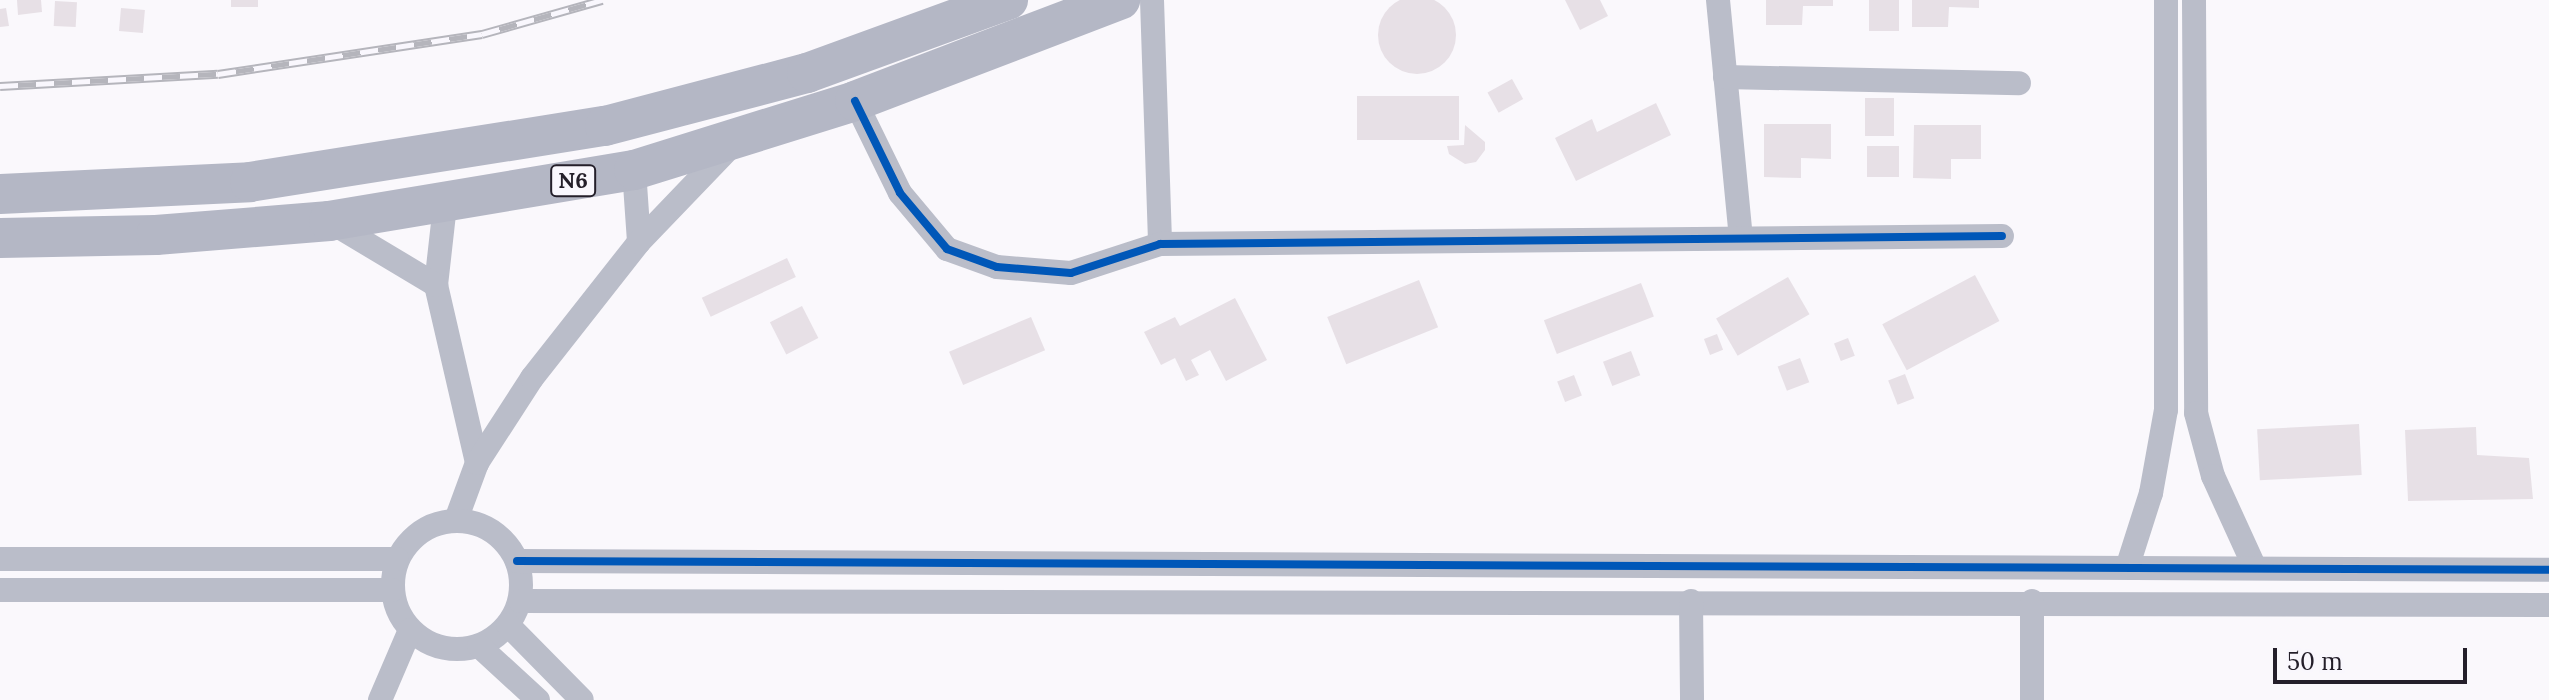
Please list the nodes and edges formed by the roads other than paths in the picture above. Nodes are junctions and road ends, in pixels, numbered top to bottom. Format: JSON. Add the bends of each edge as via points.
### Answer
{"nodes":[{"id":1,"x":1008,"y":0,"type":"edge"},
{"id":2,"x":1120,"y":0,"type":"edge"},
{"id":3,"x":1152,"y":0,"type":"edge"},
{"id":4,"x":1718,"y":0,"type":"edge"},
{"id":5,"x":2166,"y":0,"type":"edge"},
{"id":6,"x":2194,"y":0,"type":"edge"},
{"id":7,"x":1725,"y":77,"type":"junction"},
{"id":8,"x":2019,"y":83,"type":"dead end"},
{"id":9,"x":855,"y":101,"type":"junction"},
{"id":10,"x":735,"y":143,"type":"junction"},
{"id":11,"x":634,"y":170,"type":"junction"},
{"id":12,"x":0,"y":194,"type":"edge"},
{"id":13,"x":445,"y":205,"type":"junction"},
{"id":14,"x":329,"y":221,"type":"junction"},
{"id":15,"x":2166,"y":226,"type":"junction"},
{"id":16,"x":2195,"y":226,"type":"junction"},
{"id":17,"x":2002,"y":236,"type":"dead end"},
{"id":18,"x":0,"y":238,"type":"edge"},
{"id":19,"x":1741,"y":238,"type":"junction"},
{"id":20,"x":639,"y":242,"type":"junction"},
{"id":21,"x":1160,"y":244,"type":"junction"},
{"id":22,"x":436,"y":285,"type":"junction"},
{"id":23,"x":477,"y":463,"type":"junction"},
{"id":24,"x":456,"y":520,"type":"junction"},
{"id":25,"x":0,"y":559,"type":"edge"},
{"id":26,"x":397,"y":559,"type":"junction"},
{"id":27,"x":517,"y":561,"type":"junction"},
{"id":28,"x":2128,"y":565,"type":"junction"},
{"id":29,"x":2254,"y":566,"type":"junction"},
{"id":30,"x":2549,"y":570,"type":"edge"},
{"id":31,"x":0,"y":590,"type":"edge"},
{"id":32,"x":392,"y":590,"type":"junction"},
{"id":33,"x":520,"y":601,"type":"junction"},
{"id":34,"x":1691,"y":601,"type":"junction"},
{"id":35,"x":2032,"y":601,"type":"junction"},
{"id":36,"x":2549,"y":605,"type":"edge"},
{"id":37,"x":508,"y":625,"type":"junction"},
{"id":38,"x":410,"y":630,"type":"junction"},
{"id":39,"x":479,"y":646,"type":"junction"},
{"id":40,"x":380,"y":700,"type":"edge"},
{"id":41,"x":538,"y":700,"type":"edge"},
{"id":42,"x":582,"y":700,"type":"edge"},
{"id":43,"x":1692,"y":700,"type":"edge"},
{"id":44,"x":2032,"y":700,"type":"edge"}],
"edges":[{"from":1,"to":12,"type":"highway","number":"N6","via":[[807,73],[605,126],[250,182]]},
{"from":2,"to":9,"type":"highway","number":"N6"},
{"from":3,"to":21,"type":"street"},
{"from":4,"to":7,"type":"street"},
{"from":5,"to":15,"type":"street"},
{"from":6,"to":16,"type":"street"},
{"from":7,"to":8,"type":"street"},
{"from":7,"to":19,"type":"street"},
{"from":9,"to":10,"type":"highway","number":"N6"},
{"from":9,"to":21,"type":"street","via":[[900,193],[947,249],[997,267],[1071,273]]},
{"from":10,"to":11,"type":"highway","number":"N6"},
{"from":10,"to":20,"type":"street"},
{"from":11,"to":13,"type":"highway","number":"N6"},
{"from":11,"to":20,"type":"street"},
{"from":13,"to":14,"type":"highway","number":"N6"},
{"from":13,"to":22,"type":"street"},
{"from":14,"to":18,"type":"highway","number":"N6","via":[[156,235]]},
{"from":14,"to":22,"type":"street"},
{"from":15,"to":16,"type":"street"},
{"from":15,"to":28,"type":"street","via":[[2166,410],[2151,493]]},
{"from":16,"to":29,"type":"street","via":[[2196,413],[2213,476]]},
{"from":17,"to":19,"type":"street"},
{"from":19,"to":21,"type":"street"},
{"from":20,"to":23,"type":"street","via":[[532,378]]},
{"from":22,"to":23,"type":"street"},
{"from":23,"to":24,"type":"street"},
{"from":24,"to":26,"type":"street","via":[[420,532]]},
{"from":24,"to":27,"type":"street","via":[[493,532]]},
{"from":25,"to":26,"type":"street"},
{"from":26,"to":32,"type":"street"},
{"from":27,"to":28,"type":"street"},
{"from":27,"to":33,"type":"street"},
{"from":28,"to":29,"type":"street"},
{"from":29,"to":30,"type":"street"},
{"from":31,"to":32,"type":"street"},
{"from":32,"to":38,"type":"street"},
{"from":33,"to":34,"type":"street"},
{"from":33,"to":37,"type":"street"},
{"from":34,"to":35,"type":"street"},
{"from":34,"to":43,"type":"street"},
{"from":35,"to":36,"type":"street"},
{"from":35,"to":44,"type":"street"},
{"from":37,"to":39,"type":"street"},
{"from":37,"to":42,"type":"street"},
{"from":38,"to":39,"type":"street","via":[[442,648]]},
{"from":38,"to":40,"type":"street"},
{"from":39,"to":41,"type":"street"}]}
